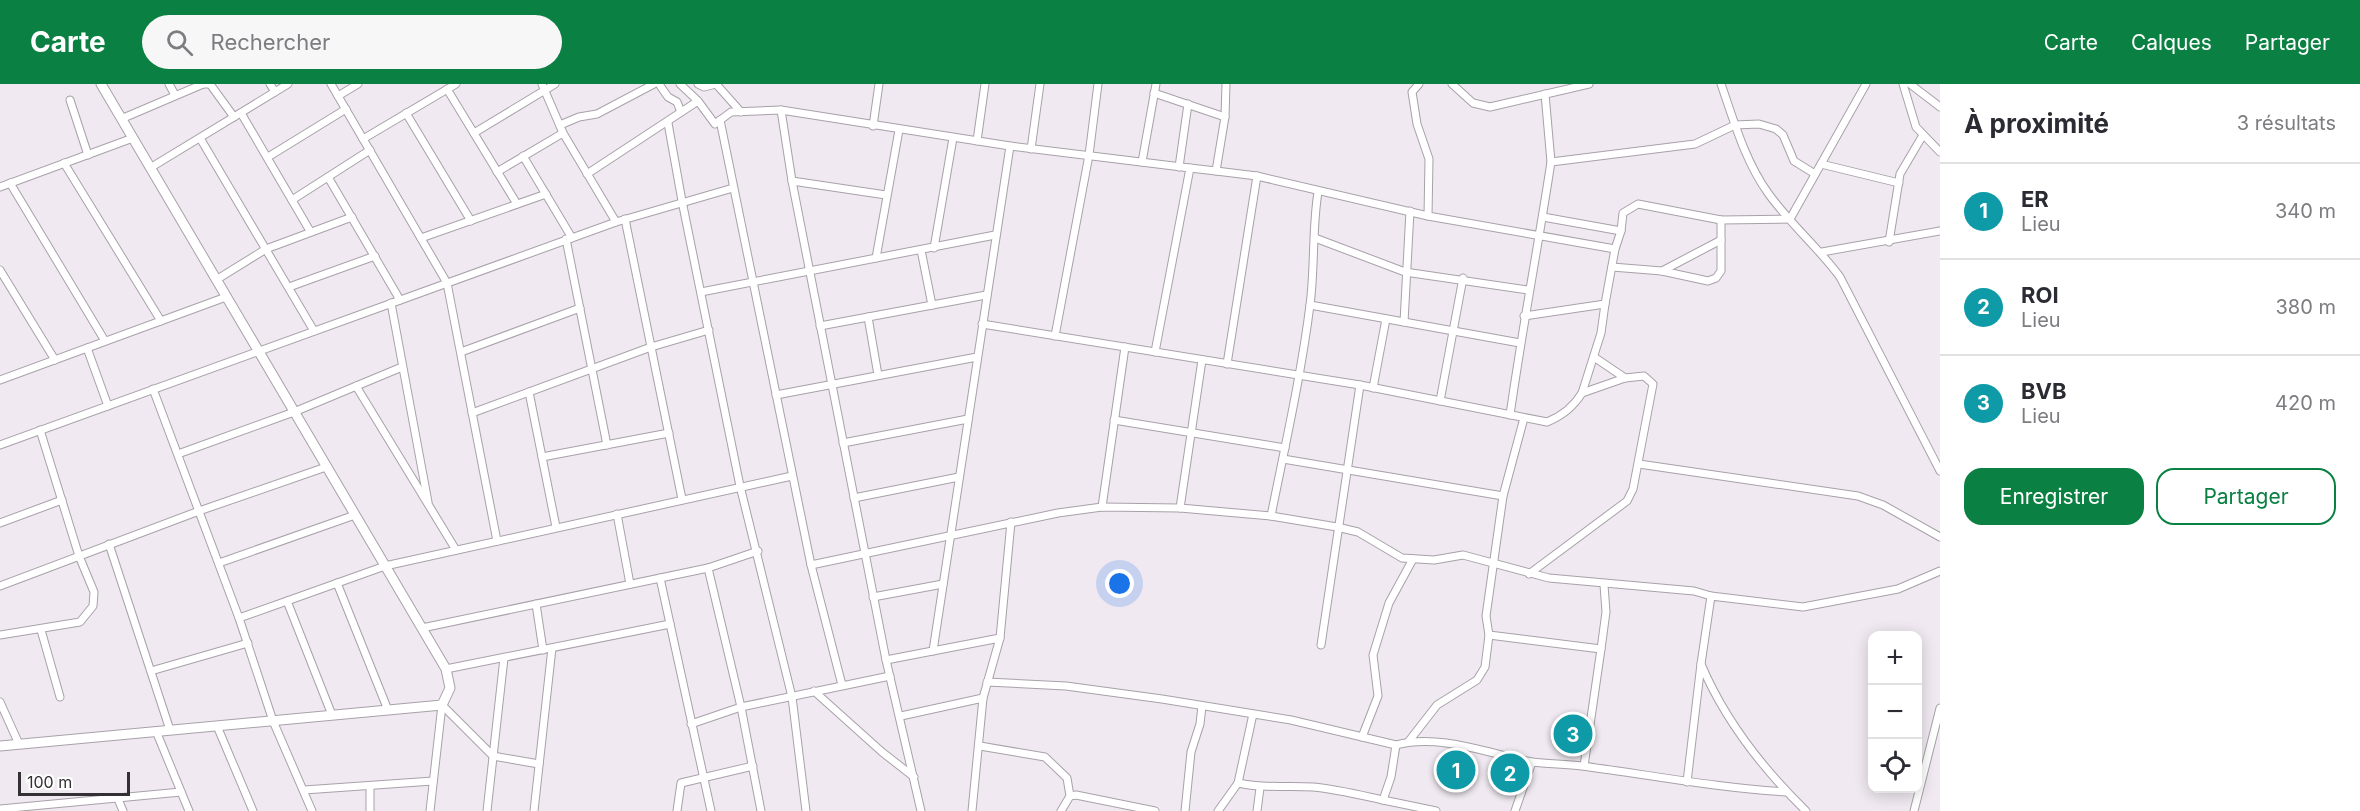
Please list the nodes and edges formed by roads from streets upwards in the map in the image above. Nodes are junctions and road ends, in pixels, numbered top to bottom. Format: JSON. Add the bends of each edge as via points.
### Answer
{"nodes":[{"id":1,"x":101,"y":84,"type":"edge"},
{"id":2,"x":169,"y":84,"type":"edge"},
{"id":3,"x":204,"y":84,"type":"edge"},
{"id":4,"x":270,"y":84,"type":"edge"},
{"id":5,"x":288,"y":84,"type":"edge"},
{"id":6,"x":331,"y":84,"type":"edge"},
{"id":7,"x":358,"y":84,"type":"edge"},
{"id":8,"x":456,"y":84,"type":"edge"},
{"id":9,"x":555,"y":84,"type":"edge"},
{"id":10,"x":654,"y":84,"type":"edge"},
{"id":11,"x":659,"y":84,"type":"edge"},
{"id":12,"x":680,"y":84,"type":"edge"},
{"id":13,"x":698,"y":84,"type":"edge"},
{"id":14,"x":716,"y":84,"type":"edge"},
{"id":15,"x":879,"y":84,"type":"edge"},
{"id":16,"x":985,"y":84,"type":"edge"},
{"id":17,"x":1040,"y":84,"type":"edge"},
{"id":18,"x":1098,"y":84,"type":"edge"},
{"id":19,"x":1156,"y":84,"type":"edge"},
{"id":20,"x":1226,"y":84,"type":"edge"},
{"id":21,"x":1419,"y":84,"type":"edge"},
{"id":22,"x":1452,"y":84,"type":"edge"},
{"id":23,"x":1589,"y":84,"type":"edge"},
{"id":24,"x":1721,"y":84,"type":"edge"},
{"id":25,"x":1866,"y":84,"type":"edge"},
{"id":26,"x":1903,"y":84,"type":"edge"},
{"id":27,"x":1910,"y":84,"type":"edge"},
{"id":28,"x":544,"y":87,"type":"edge"},
{"id":29,"x":447,"y":89,"type":"junction"},
{"id":30,"x":275,"y":92,"type":"junction"},
{"id":31,"x":1154,"y":93,"type":"junction"},
{"id":32,"x":1545,"y":94,"type":"junction"},
{"id":33,"x":175,"y":95,"type":"junction"},
{"id":34,"x":338,"y":96,"type":"junction"},
{"id":35,"x":70,"y":100,"type":"dead end"},
{"id":36,"x":698,"y":101,"type":"junction"},
{"id":37,"x":1188,"y":104,"type":"junction"},
{"id":38,"x":1940,"y":107,"type":"edge"},
{"id":39,"x":345,"y":109,"type":"junction"},
{"id":40,"x":781,"y":110,"type":"junction"},
{"id":41,"x":681,"y":112,"type":"junction"},
{"id":42,"x":741,"y":112,"type":"junction"},
{"id":43,"x":241,"y":113,"type":"junction"},
{"id":44,"x":406,"y":113,"type":"junction"},
{"id":45,"x":234,"y":117,"type":"junction"},
{"id":46,"x":1225,"y":117,"type":"junction"},
{"id":47,"x":121,"y":119,"type":"junction"},
{"id":48,"x":720,"y":120,"type":"junction"},
{"id":49,"x":668,"y":123,"type":"junction"},
{"id":50,"x":1735,"y":125,"type":"junction"},
{"id":51,"x":873,"y":126,"type":"junction"},
{"id":52,"x":561,"y":129,"type":"junction"},
{"id":53,"x":899,"y":130,"type":"junction"},
{"id":54,"x":474,"y":133,"type":"junction"},
{"id":55,"x":1923,"y":135,"type":"junction"},
{"id":56,"x":133,"y":138,"type":"junction"},
{"id":57,"x":200,"y":138,"type":"junction"},
{"id":58,"x":953,"y":138,"type":"junction"},
{"id":59,"x":363,"y":139,"type":"junction"},
{"id":60,"x":977,"y":141,"type":"junction"},
{"id":61,"x":1010,"y":147,"type":"junction"},
{"id":62,"x":1031,"y":149,"type":"junction"},
{"id":63,"x":370,"y":150,"type":"junction"},
{"id":64,"x":1940,"y":152,"type":"edge"},
{"id":65,"x":88,"y":154,"type":"junction"},
{"id":66,"x":1089,"y":155,"type":"junction"},
{"id":67,"x":523,"y":156,"type":"junction"},
{"id":68,"x":268,"y":157,"type":"junction"},
{"id":69,"x":1142,"y":162,"type":"junction"},
{"id":70,"x":1551,"y":162,"type":"junction"},
{"id":71,"x":64,"y":163,"type":"junction"},
{"id":72,"x":1821,"y":164,"type":"junction"},
{"id":73,"x":1179,"y":167,"type":"junction"},
{"id":74,"x":150,"y":168,"type":"junction"},
{"id":75,"x":1190,"y":168,"type":"junction"},
{"id":76,"x":1216,"y":171,"type":"junction"},
{"id":77,"x":497,"y":172,"type":"junction"},
{"id":78,"x":587,"y":174,"type":"junction"},
{"id":79,"x":1815,"y":174,"type":"junction"},
{"id":80,"x":1257,"y":176,"type":"junction"},
{"id":81,"x":328,"y":177,"type":"junction"},
{"id":82,"x":792,"y":181,"type":"junction"},
{"id":83,"x":10,"y":183,"type":"junction"},
{"id":84,"x":1899,"y":183,"type":"junction"},
{"id":85,"x":0,"y":187,"type":"edge"},
{"id":86,"x":733,"y":188,"type":"junction"},
{"id":87,"x":1318,"y":192,"type":"junction"},
{"id":88,"x":546,"y":194,"type":"junction"},
{"id":89,"x":886,"y":195,"type":"junction"},
{"id":90,"x":292,"y":200,"type":"junction"},
{"id":91,"x":681,"y":201,"type":"junction"},
{"id":92,"x":517,"y":204,"type":"junction"},
{"id":93,"x":1410,"y":211,"type":"junction"},
{"id":94,"x":1428,"y":216,"type":"junction"},
{"id":95,"x":352,"y":217,"type":"junction"},
{"id":96,"x":1543,"y":218,"type":"junction"},
{"id":97,"x":625,"y":219,"type":"junction"},
{"id":98,"x":1790,"y":219,"type":"junction"},
{"id":99,"x":1721,"y":220,"type":"junction"},
{"id":100,"x":471,"y":221,"type":"junction"},
{"id":101,"x":616,"y":222,"type":"junction"},
{"id":102,"x":310,"y":231,"type":"junction"},
{"id":103,"x":1621,"y":231,"type":"junction"},
{"id":104,"x":1940,"y":231,"type":"edge"},
{"id":105,"x":995,"y":234,"type":"junction"},
{"id":106,"x":1540,"y":237,"type":"junction"},
{"id":107,"x":421,"y":238,"type":"junction"},
{"id":108,"x":569,"y":238,"type":"junction"},
{"id":109,"x":1315,"y":238,"type":"junction"},
{"id":110,"x":1721,"y":240,"type":"junction"},
{"id":111,"x":1889,"y":242,"type":"junction"},
{"id":112,"x":934,"y":248,"type":"junction"},
{"id":113,"x":266,"y":249,"type":"junction"},
{"id":114,"x":1615,"y":249,"type":"junction"},
{"id":115,"x":921,"y":250,"type":"junction"},
{"id":116,"x":1822,"y":252,"type":"junction"},
{"id":117,"x":375,"y":256,"type":"junction"},
{"id":118,"x":876,"y":258,"type":"junction"},
{"id":119,"x":1612,"y":267,"type":"junction"},
{"id":120,"x":0,"y":270,"type":"edge"},
{"id":121,"x":810,"y":271,"type":"junction"},
{"id":122,"x":1662,"y":271,"type":"junction"},
{"id":123,"x":1405,"y":272,"type":"junction"},
{"id":124,"x":1463,"y":278,"type":"junction"},
{"id":125,"x":216,"y":280,"type":"junction"},
{"id":126,"x":752,"y":282,"type":"junction"},
{"id":127,"x":447,"y":283,"type":"junction"},
{"id":128,"x":289,"y":287,"type":"junction"},
{"id":129,"x":1528,"y":290,"type":"junction"},
{"id":130,"x":701,"y":292,"type":"junction"},
{"id":131,"x":986,"y":295,"type":"junction"},
{"id":132,"x":226,"y":297,"type":"junction"},
{"id":133,"x":400,"y":300,"type":"junction"},
{"id":134,"x":391,"y":303,"type":"junction"},
{"id":135,"x":1310,"y":304,"type":"junction"},
{"id":136,"x":1605,"y":304,"type":"junction"},
{"id":137,"x":932,"y":305,"type":"junction"},
{"id":138,"x":580,"y":308,"type":"junction"},
{"id":139,"x":1524,"y":316,"type":"junction"},
{"id":140,"x":868,"y":317,"type":"junction"},
{"id":141,"x":1386,"y":319,"type":"junction"},
{"id":142,"x":161,"y":321,"type":"junction"},
{"id":143,"x":1404,"y":322,"type":"junction"},
{"id":144,"x":982,"y":324,"type":"junction"},
{"id":145,"x":820,"y":326,"type":"junction"},
{"id":146,"x":709,"y":330,"type":"junction"},
{"id":147,"x":314,"y":331,"type":"junction"},
{"id":148,"x":1453,"y":332,"type":"junction"},
{"id":149,"x":1055,"y":336,"type":"junction"},
{"id":150,"x":105,"y":341,"type":"junction"},
{"id":151,"x":1520,"y":343,"type":"junction"},
{"id":152,"x":651,"y":347,"type":"junction"},
{"id":153,"x":1125,"y":347,"type":"junction"},
{"id":154,"x":87,"y":348,"type":"junction"},
{"id":155,"x":258,"y":351,"type":"junction"},
{"id":156,"x":460,"y":352,"type":"junction"},
{"id":157,"x":1155,"y":352,"type":"junction"},
{"id":158,"x":977,"y":357,"type":"junction"},
{"id":159,"x":1594,"y":357,"type":"junction"},
{"id":160,"x":55,"y":360,"type":"junction"},
{"id":161,"x":1202,"y":360,"type":"junction"},
{"id":162,"x":1227,"y":364,"type":"junction"},
{"id":163,"x":402,"y":367,"type":"junction"},
{"id":164,"x":592,"y":369,"type":"junction"},
{"id":165,"x":878,"y":375,"type":"junction"},
{"id":166,"x":1299,"y":375,"type":"junction"},
{"id":167,"x":1625,"y":378,"type":"junction"},
{"id":168,"x":0,"y":380,"type":"edge"},
{"id":169,"x":832,"y":384,"type":"junction"},
{"id":170,"x":1360,"y":385,"type":"junction"},
{"id":171,"x":356,"y":386,"type":"junction"},
{"id":172,"x":1374,"y":388,"type":"junction"},
{"id":173,"x":153,"y":390,"type":"junction"},
{"id":174,"x":529,"y":392,"type":"junction"},
{"id":175,"x":1582,"y":393,"type":"junction"},
{"id":176,"x":776,"y":395,"type":"junction"},
{"id":177,"x":1440,"y":401,"type":"junction"},
{"id":178,"x":108,"y":406,"type":"junction"},
{"id":179,"x":294,"y":412,"type":"junction"},
{"id":180,"x":472,"y":413,"type":"junction"},
{"id":181,"x":1510,"y":415,"type":"junction"},
{"id":182,"x":968,"y":418,"type":"junction"},
{"id":183,"x":1524,"y":418,"type":"junction"},
{"id":184,"x":1114,"y":420,"type":"junction"},
{"id":185,"x":40,"y":430,"type":"junction"},
{"id":186,"x":1191,"y":432,"type":"junction"},
{"id":187,"x":669,"y":433,"type":"junction"},
{"id":188,"x":0,"y":434,"type":"edge"},
{"id":189,"x":843,"y":443,"type":"junction"},
{"id":190,"x":2,"y":445,"type":"edge"},
{"id":191,"x":607,"y":445,"type":"junction"},
{"id":192,"x":1285,"y":447,"type":"junction"},
{"id":193,"x":178,"y":454,"type":"junction"},
{"id":194,"x":542,"y":457,"type":"junction"},
{"id":195,"x":1282,"y":459,"type":"junction"},
{"id":196,"x":1639,"y":464,"type":"junction"},
{"id":197,"x":326,"y":467,"type":"junction"},
{"id":198,"x":1346,"y":471,"type":"junction"},
{"id":199,"x":1940,"y":471,"type":"edge"},
{"id":200,"x":792,"y":476,"type":"junction"},
{"id":201,"x":959,"y":477,"type":"junction"},
{"id":202,"x":740,"y":486,"type":"junction"},
{"id":203,"x":1503,"y":496,"type":"junction"},
{"id":204,"x":854,"y":498,"type":"junction"},
{"id":205,"x":682,"y":499,"type":"junction"},
{"id":206,"x":62,"y":500,"type":"junction"},
{"id":207,"x":428,"y":502,"type":"junction"},
{"id":208,"x":1102,"y":507,"type":"junction"},
{"id":209,"x":1180,"y":508,"type":"junction"},
{"id":210,"x":199,"y":511,"type":"junction"},
{"id":211,"x":617,"y":514,"type":"junction"},
{"id":212,"x":355,"y":515,"type":"junction"},
{"id":213,"x":1271,"y":516,"type":"junction"},
{"id":214,"x":1011,"y":522,"type":"junction"},
{"id":215,"x":0,"y":523,"type":"edge"},
{"id":216,"x":556,"y":527,"type":"junction"},
{"id":217,"x":1337,"y":527,"type":"junction"},
{"id":218,"x":950,"y":536,"type":"junction"},
{"id":219,"x":1940,"y":537,"type":"edge"},
{"id":220,"x":497,"y":540,"type":"junction"},
{"id":221,"x":110,"y":544,"type":"junction"},
{"id":222,"x":456,"y":550,"type":"junction"},
{"id":223,"x":758,"y":551,"type":"junction"},
{"id":224,"x":865,"y":554,"type":"junction"},
{"id":225,"x":79,"y":556,"type":"junction"},
{"id":226,"x":1413,"y":559,"type":"junction"},
{"id":227,"x":219,"y":563,"type":"junction"},
{"id":228,"x":1495,"y":564,"type":"junction"},
{"id":229,"x":811,"y":565,"type":"junction"},
{"id":230,"x":385,"y":566,"type":"junction"},
{"id":231,"x":708,"y":568,"type":"junction"},
{"id":232,"x":1940,"y":571,"type":"edge"},
{"id":233,"x":1529,"y":574,"type":"junction"},
{"id":234,"x":660,"y":578,"type":"junction"},
{"id":235,"x":337,"y":583,"type":"junction"},
{"id":236,"x":630,"y":584,"type":"junction"},
{"id":237,"x":943,"y":584,"type":"junction"},
{"id":238,"x":1604,"y":585,"type":"junction"},
{"id":239,"x":0,"y":586,"type":"edge"},
{"id":240,"x":1711,"y":596,"type":"junction"},
{"id":241,"x":873,"y":597,"type":"junction"},
{"id":242,"x":287,"y":601,"type":"junction"},
{"id":243,"x":536,"y":604,"type":"junction"},
{"id":244,"x":239,"y":618,"type":"junction"},
{"id":245,"x":670,"y":624,"type":"junction"},
{"id":246,"x":422,"y":628,"type":"junction"},
{"id":247,"x":41,"y":630,"type":"junction"},
{"id":248,"x":0,"y":635,"type":"edge"},
{"id":249,"x":1489,"y":635,"type":"junction"},
{"id":250,"x":1000,"y":638,"type":"junction"},
{"id":251,"x":248,"y":643,"type":"junction"},
{"id":252,"x":1321,"y":645,"type":"dead end"},
{"id":253,"x":552,"y":648,"type":"junction"},
{"id":254,"x":1601,"y":649,"type":"junction"},
{"id":255,"x":543,"y":650,"type":"junction"},
{"id":256,"x":933,"y":651,"type":"junction"},
{"id":257,"x":504,"y":658,"type":"junction"},
{"id":258,"x":886,"y":660,"type":"junction"},
{"id":259,"x":1701,"y":664,"type":"junction"},
{"id":260,"x":446,"y":669,"type":"junction"},
{"id":261,"x":151,"y":671,"type":"junction"},
{"id":262,"x":890,"y":676,"type":"junction"},
{"id":263,"x":987,"y":682,"type":"junction"},
{"id":264,"x":842,"y":684,"type":"junction"},
{"id":265,"x":814,"y":691,"type":"junction"},
{"id":266,"x":792,"y":696,"type":"junction"},
{"id":267,"x":60,"y":697,"type":"dead end"},
{"id":268,"x":983,"y":698,"type":"junction"},
{"id":269,"x":0,"y":702,"type":"edge"},
{"id":270,"x":442,"y":705,"type":"junction"},
{"id":271,"x":1202,"y":705,"type":"junction"},
{"id":272,"x":741,"y":707,"type":"junction"},
{"id":273,"x":1940,"y":708,"type":"edge"},
{"id":274,"x":388,"y":710,"type":"junction"},
{"id":275,"x":1253,"y":714,"type":"junction"},
{"id":276,"x":332,"y":715,"type":"junction"},
{"id":277,"x":901,"y":716,"type":"junction"},
{"id":278,"x":273,"y":721,"type":"junction"},
{"id":279,"x":691,"y":724,"type":"junction"},
{"id":280,"x":217,"y":726,"type":"junction"},
{"id":281,"x":170,"y":730,"type":"junction"},
{"id":282,"x":156,"y":732,"type":"junction"},
{"id":283,"x":1362,"y":737,"type":"junction"},
{"id":284,"x":1408,"y":741,"type":"junction"},
{"id":285,"x":19,"y":744,"type":"junction"},
{"id":286,"x":1396,"y":745,"type":"junction"},
{"id":287,"x":0,"y":746,"type":"edge"},
{"id":288,"x":980,"y":746,"type":"junction"},
{"id":289,"x":493,"y":756,"type":"junction"},
{"id":290,"x":1532,"y":762,"type":"junction"},
{"id":291,"x":539,"y":764,"type":"junction"},
{"id":292,"x":753,"y":766,"type":"junction"},
{"id":293,"x":1584,"y":766,"type":"junction"},
{"id":294,"x":914,"y":777,"type":"junction"},
{"id":295,"x":704,"y":778,"type":"junction"},
{"id":296,"x":433,"y":781,"type":"junction"},
{"id":297,"x":1687,"y":782,"type":"junction"},
{"id":298,"x":1238,"y":783,"type":"junction"},
{"id":299,"x":370,"y":787,"type":"junction"},
{"id":300,"x":1260,"y":788,"type":"junction"},
{"id":301,"x":304,"y":790,"type":"junction"},
{"id":302,"x":181,"y":792,"type":"junction"},
{"id":303,"x":1787,"y":792,"type":"junction"},
{"id":304,"x":1070,"y":796,"type":"junction"},
{"id":305,"x":118,"y":799,"type":"junction"},
{"id":306,"x":1383,"y":800,"type":"junction"},
{"id":307,"x":59,"y":807,"type":"edge"},
{"id":308,"x":1399,"y":807,"type":"edge"},
{"id":309,"x":0,"y":809,"type":"edge"},
{"id":310,"x":123,"y":811,"type":"edge"},
{"id":311,"x":189,"y":811,"type":"edge"},
{"id":312,"x":253,"y":811,"type":"edge"},
{"id":313,"x":312,"y":811,"type":"edge"},
{"id":314,"x":370,"y":811,"type":"edge"},
{"id":315,"x":430,"y":811,"type":"edge"},
{"id":316,"x":487,"y":811,"type":"edge"},
{"id":317,"x":534,"y":811,"type":"edge"},
{"id":318,"x":677,"y":811,"type":"edge"},
{"id":319,"x":711,"y":811,"type":"edge"},
{"id":320,"x":760,"y":811,"type":"edge"},
{"id":321,"x":806,"y":811,"type":"edge"},
{"id":322,"x":921,"y":811,"type":"edge"},
{"id":323,"x":972,"y":811,"type":"edge"},
{"id":324,"x":1061,"y":811,"type":"edge"},
{"id":325,"x":1155,"y":811,"type":"edge"},
{"id":326,"x":1185,"y":811,"type":"edge"},
{"id":327,"x":1218,"y":811,"type":"edge"},
{"id":328,"x":1257,"y":811,"type":"edge"},
{"id":329,"x":1436,"y":811,"type":"edge"},
{"id":330,"x":1515,"y":811,"type":"edge"},
{"id":331,"x":1806,"y":811,"type":"edge"},
{"id":332,"x":1914,"y":811,"type":"edge"}],
"edges":[{"from":1,"to":47,"type":"street"},
{"from":2,"to":33,"type":"street"},
{"from":3,"to":33,"type":"street"},
{"from":3,"to":45,"type":"street","via":[[215,89]]},
{"from":4,"to":30,"type":"street"},
{"from":5,"to":30,"type":"street"},
{"from":6,"to":34,"type":"street"},
{"from":7,"to":34,"type":"street"},
{"from":8,"to":29,"type":"street"},
{"from":9,"to":28,"type":"street"},
{"from":10,"to":52,"type":"street"},
{"from":11,"to":41,"type":"street"},
{"from":12,"to":36,"type":"street"},
{"from":13,"to":14,"type":"street"},
{"from":14,"to":42,"type":"street"},
{"from":15,"to":51,"type":"street"},
{"from":16,"to":60,"type":"street"},
{"from":17,"to":62,"type":"street"},
{"from":18,"to":66,"type":"street"},
{"from":19,"to":31,"type":"street"},
{"from":20,"to":46,"type":"street"},
{"from":21,"to":94,"type":"street","via":[[1412,92],[1417,124],[1429,159]]},
{"from":22,"to":32,"type":"street","via":[[1473,103],[1490,107]]},
{"from":23,"to":32,"type":"street"},
{"from":24,"to":50,"type":"street"},
{"from":25,"to":72,"type":"street"},
{"from":26,"to":55,"type":"street","via":[[1916,127]]},
{"from":27,"to":38,"type":"street"},
{"from":28,"to":52,"type":"street"},
{"from":28,"to":54,"type":"street"},
{"from":29,"to":44,"type":"street"},
{"from":29,"to":54,"type":"street"},
{"from":30,"to":43,"type":"street"},
{"from":31,"to":37,"type":"street"},
{"from":31,"to":69,"type":"street"},
{"from":32,"to":70,"type":"street"},
{"from":33,"to":47,"type":"street"},
{"from":34,"to":39,"type":"street"},
{"from":35,"to":65,"type":"street"},
{"from":36,"to":41,"type":"street"},
{"from":36,"to":48,"type":"street","via":[[715,124]]},
{"from":37,"to":46,"type":"street"},
{"from":37,"to":73,"type":"street"},
{"from":39,"to":59,"type":"street"},
{"from":39,"to":68,"type":"street"},
{"from":40,"to":42,"type":"street"},
{"from":40,"to":51,"type":"street"},
{"from":40,"to":82,"type":"street"},
{"from":41,"to":49,"type":"street"},
{"from":42,"to":48,"type":"street","via":[[731,112]]},
{"from":43,"to":45,"type":"street"},
{"from":43,"to":68,"type":"street"},
{"from":44,"to":59,"type":"street"},
{"from":44,"to":100,"type":"street"},
{"from":45,"to":57,"type":"street"},
{"from":46,"to":76,"type":"street"},
{"from":47,"to":56,"type":"street"},
{"from":48,"to":86,"type":"street"},
{"from":49,"to":78,"type":"street"},
{"from":49,"to":91,"type":"street"},
{"from":50,"to":70,"type":"street","via":[[1695,144]]},
{"from":50,"to":79,"type":"street","via":[[1759,124],[1776,129],[1784,135],[1794,161]]},
{"from":50,"to":98,"type":"street","via":[[1758,177]]},
{"from":51,"to":53,"type":"street"},
{"from":52,"to":67,"type":"street"},
{"from":52,"to":78,"type":"street"},
{"from":53,"to":58,"type":"street"},
{"from":53,"to":89,"type":"street"},
{"from":54,"to":77,"type":"street"},
{"from":55,"to":64,"type":"street"},
{"from":55,"to":84,"type":"street","via":[[1901,171]]},
{"from":56,"to":65,"type":"street"},
{"from":56,"to":74,"type":"street"},
{"from":57,"to":74,"type":"street"},
{"from":57,"to":113,"type":"street"},
{"from":58,"to":60,"type":"street"},
{"from":58,"to":112,"type":"street"},
{"from":59,"to":63,"type":"street"},
{"from":60,"to":61,"type":"street"},
{"from":61,"to":62,"type":"street"},
{"from":61,"to":105,"type":"street"},
{"from":62,"to":66,"type":"street"},
{"from":63,"to":81,"type":"street"},
{"from":63,"to":107,"type":"street"},
{"from":65,"to":71,"type":"street"},
{"from":66,"to":69,"type":"street"},
{"from":66,"to":149,"type":"street"},
{"from":67,"to":77,"type":"street"},
{"from":67,"to":88,"type":"street"},
{"from":68,"to":90,"type":"street"},
{"from":69,"to":73,"type":"street"},
{"from":70,"to":96,"type":"street"},
{"from":71,"to":83,"type":"street"},
{"from":71,"to":142,"type":"street"},
{"from":72,"to":79,"type":"street"},
{"from":72,"to":84,"type":"street"},
{"from":73,"to":75,"type":"street"},
{"from":74,"to":125,"type":"street"},
{"from":75,"to":76,"type":"street"},
{"from":75,"to":157,"type":"street"},
{"from":76,"to":80,"type":"street"},
{"from":77,"to":92,"type":"street"},
{"from":78,"to":101,"type":"street"},
{"from":79,"to":98,"type":"street"},
{"from":80,"to":87,"type":"street"},
{"from":80,"to":162,"type":"street"},
{"from":81,"to":90,"type":"street"},
{"from":81,"to":95,"type":"street"},
{"from":82,"to":89,"type":"street"},
{"from":82,"to":121,"type":"street"},
{"from":83,"to":85,"type":"street"},
{"from":83,"to":150,"type":"street"},
{"from":84,"to":111,"type":"street"},
{"from":86,"to":91,"type":"street"},
{"from":86,"to":126,"type":"street"},
{"from":87,"to":93,"type":"street"},
{"from":87,"to":109,"type":"street","via":[[1312,225]]},
{"from":88,"to":92,"type":"street"},
{"from":88,"to":108,"type":"street"},
{"from":89,"to":118,"type":"street"},
{"from":90,"to":102,"type":"street"},
{"from":91,"to":97,"type":"street"},
{"from":91,"to":130,"type":"street"},
{"from":92,"to":100,"type":"street"},
{"from":93,"to":94,"type":"street"},
{"from":93,"to":123,"type":"street"},
{"from":94,"to":106,"type":"street"},
{"from":95,"to":102,"type":"street"},
{"from":95,"to":117,"type":"street"},
{"from":96,"to":103,"type":"street"},
{"from":96,"to":106,"type":"street"},
{"from":97,"to":101,"type":"street"},
{"from":97,"to":152,"type":"street"},
{"from":98,"to":99,"type":"street"},
{"from":98,"to":116,"type":"street"},
{"from":99,"to":103,"type":"street","via":[[1638,204],[1623,213]]},
{"from":99,"to":110,"type":"street"},
{"from":100,"to":107,"type":"street"},
{"from":101,"to":108,"type":"street"},
{"from":102,"to":113,"type":"street"},
{"from":103,"to":114,"type":"street"},
{"from":104,"to":111,"type":"street"},
{"from":105,"to":112,"type":"street"},
{"from":105,"to":131,"type":"street"},
{"from":106,"to":114,"type":"street"},
{"from":106,"to":129,"type":"street"},
{"from":107,"to":127,"type":"street"},
{"from":108,"to":127,"type":"street"},
{"from":108,"to":138,"type":"street"},
{"from":109,"to":123,"type":"street"},
{"from":109,"to":135,"type":"street"},
{"from":110,"to":122,"type":"street"},
{"from":110,"to":122,"type":"street","via":[[1721,271],[1716,279],[1707,281]]},
{"from":111,"to":116,"type":"street"},
{"from":112,"to":115,"type":"street"},
{"from":113,"to":125,"type":"street"},
{"from":113,"to":128,"type":"street"},
{"from":114,"to":119,"type":"street"},
{"from":115,"to":118,"type":"street"},
{"from":115,"to":137,"type":"street"},
{"from":116,"to":199,"type":"street","via":[[1840,277]]},
{"from":117,"to":128,"type":"street"},
{"from":117,"to":133,"type":"street"},
{"from":118,"to":121,"type":"street"},
{"from":119,"to":122,"type":"street"},
{"from":119,"to":136,"type":"street"},
{"from":120,"to":160,"type":"street"},
{"from":121,"to":126,"type":"street"},
{"from":121,"to":145,"type":"street"},
{"from":123,"to":124,"type":"street"},
{"from":123,"to":143,"type":"street"},
{"from":124,"to":129,"type":"street"},
{"from":124,"to":148,"type":"street"},
{"from":125,"to":132,"type":"street"},
{"from":126,"to":130,"type":"street"},
{"from":126,"to":176,"type":"street"},
{"from":127,"to":133,"type":"street"},
{"from":127,"to":156,"type":"street"},
{"from":128,"to":147,"type":"street"},
{"from":129,"to":139,"type":"street"},
{"from":130,"to":146,"type":"street"},
{"from":131,"to":137,"type":"street"},
{"from":131,"to":144,"type":"street"},
{"from":132,"to":142,"type":"street"},
{"from":132,"to":155,"type":"street"},
{"from":133,"to":134,"type":"street"},
{"from":134,"to":147,"type":"street"},
{"from":134,"to":163,"type":"street"},
{"from":135,"to":141,"type":"street"},
{"from":135,"to":166,"type":"street"},
{"from":136,"to":139,"type":"street"},
{"from":136,"to":159,"type":"street"},
{"from":137,"to":140,"type":"street"},
{"from":138,"to":156,"type":"street"},
{"from":138,"to":164,"type":"street"},
{"from":139,"to":151,"type":"street"},
{"from":140,"to":145,"type":"street"},
{"from":140,"to":165,"type":"street"},
{"from":141,"to":143,"type":"street"},
{"from":141,"to":172,"type":"street"},
{"from":142,"to":150,"type":"street"},
{"from":143,"to":148,"type":"street"},
{"from":144,"to":149,"type":"street"},
{"from":144,"to":158,"type":"street"},
{"from":145,"to":169,"type":"street"},
{"from":146,"to":152,"type":"street"},
{"from":146,"to":202,"type":"street"},
{"from":147,"to":155,"type":"street"},
{"from":148,"to":151,"type":"street"},
{"from":148,"to":177,"type":"street"},
{"from":149,"to":153,"type":"street"},
{"from":150,"to":154,"type":"street"},
{"from":151,"to":181,"type":"street"},
{"from":152,"to":164,"type":"street"},
{"from":152,"to":187,"type":"street"},
{"from":153,"to":157,"type":"street"},
{"from":153,"to":184,"type":"street"},
{"from":154,"to":160,"type":"street"},
{"from":154,"to":178,"type":"street"},
{"from":155,"to":173,"type":"street"},
{"from":155,"to":179,"type":"street"},
{"from":156,"to":180,"type":"street"},
{"from":157,"to":161,"type":"street"},
{"from":158,"to":165,"type":"street"},
{"from":158,"to":182,"type":"street"},
{"from":159,"to":167,"type":"street"},
{"from":159,"to":175,"type":"street"},
{"from":160,"to":168,"type":"street"},
{"from":161,"to":162,"type":"street"},
{"from":161,"to":186,"type":"street"},
{"from":162,"to":166,"type":"street"},
{"from":163,"to":171,"type":"street"},
{"from":163,"to":207,"type":"street"},
{"from":164,"to":174,"type":"street"},
{"from":164,"to":191,"type":"street"},
{"from":165,"to":169,"type":"street"},
{"from":166,"to":170,"type":"street"},
{"from":166,"to":192,"type":"street"},
{"from":167,"to":175,"type":"street"},
{"from":167,"to":196,"type":"street","via":[[1644,376],[1653,384]]},
{"from":169,"to":176,"type":"street"},
{"from":169,"to":189,"type":"street"},
{"from":170,"to":172,"type":"street"},
{"from":170,"to":198,"type":"street"},
{"from":171,"to":179,"type":"street"},
{"from":171,"to":207,"type":"street"},
{"from":172,"to":177,"type":"street"},
{"from":173,"to":178,"type":"street"},
{"from":173,"to":193,"type":"street"},
{"from":174,"to":180,"type":"street"},
{"from":174,"to":194,"type":"street"},
{"from":175,"to":183,"type":"street","via":[[1577,402],[1547,422]]},
{"from":176,"to":200,"type":"street"},
{"from":177,"to":181,"type":"street"},
{"from":178,"to":185,"type":"street"},
{"from":179,"to":193,"type":"street"},
{"from":179,"to":197,"type":"street"},
{"from":180,"to":220,"type":"street"},
{"from":181,"to":183,"type":"street"},
{"from":182,"to":189,"type":"street"},
{"from":182,"to":201,"type":"street"},
{"from":183,"to":203,"type":"street"},
{"from":184,"to":186,"type":"street"},
{"from":184,"to":208,"type":"street"},
{"from":185,"to":190,"type":"street"},
{"from":185,"to":206,"type":"street"},
{"from":186,"to":192,"type":"street"},
{"from":186,"to":209,"type":"street"},
{"from":187,"to":191,"type":"street"},
{"from":187,"to":205,"type":"street"},
{"from":188,"to":190,"type":"street"},
{"from":189,"to":204,"type":"street"},
{"from":191,"to":194,"type":"street"},
{"from":192,"to":195,"type":"street"},
{"from":193,"to":210,"type":"street"},
{"from":194,"to":216,"type":"street"},
{"from":195,"to":198,"type":"street"},
{"from":195,"to":213,"type":"street"},
{"from":196,"to":219,"type":"street","via":[[1858,496],[1883,504]]},
{"from":196,"to":233,"type":"street","via":[[1627,501]]},
{"from":197,"to":210,"type":"street"},
{"from":197,"to":212,"type":"street"},
{"from":198,"to":203,"type":"street"},
{"from":198,"to":217,"type":"street"},
{"from":200,"to":202,"type":"street"},
{"from":200,"to":229,"type":"street"},
{"from":201,"to":204,"type":"street"},
{"from":201,"to":218,"type":"street"},
{"from":202,"to":205,"type":"street"},
{"from":202,"to":223,"type":"street"},
{"from":203,"to":228,"type":"street"},
{"from":204,"to":224,"type":"street"},
{"from":205,"to":211,"type":"street"},
{"from":206,"to":215,"type":"street"},
{"from":206,"to":225,"type":"street"},
{"from":207,"to":222,"type":"street"},
{"from":208,"to":209,"type":"street"},
{"from":208,"to":214,"type":"street"},
{"from":209,"to":213,"type":"street"},
{"from":210,"to":221,"type":"street"},
{"from":210,"to":227,"type":"street"},
{"from":211,"to":216,"type":"street"},
{"from":211,"to":236,"type":"street"},
{"from":212,"to":227,"type":"street"},
{"from":212,"to":230,"type":"street"},
{"from":213,"to":217,"type":"street"},
{"from":214,"to":218,"type":"street"},
{"from":214,"to":250,"type":"street"},
{"from":216,"to":220,"type":"street"},
{"from":217,"to":226,"type":"street","via":[[1358,532],[1402,558]]},
{"from":217,"to":252,"type":"street"},
{"from":218,"to":224,"type":"street"},
{"from":218,"to":237,"type":"street"},
{"from":220,"to":222,"type":"street"},
{"from":221,"to":225,"type":"street"},
{"from":221,"to":261,"type":"street"},
{"from":222,"to":230,"type":"street"},
{"from":223,"to":231,"type":"street"},
{"from":223,"to":266,"type":"street"},
{"from":224,"to":229,"type":"street"},
{"from":224,"to":241,"type":"street"},
{"from":225,"to":239,"type":"street"},
{"from":225,"to":247,"type":"street","via":[[94,592],[93,606],[81,622]]},
{"from":226,"to":228,"type":"street","via":[[1462,555]]},
{"from":226,"to":283,"type":"street","via":[[1389,603],[1373,655],[1378,696]]},
{"from":227,"to":244,"type":"street"},
{"from":228,"to":233,"type":"street"},
{"from":228,"to":249,"type":"street","via":[[1486,616]]},
{"from":229,"to":264,"type":"street"},
{"from":230,"to":235,"type":"street"},
{"from":230,"to":246,"type":"street"},
{"from":231,"to":234,"type":"street"},
{"from":231,"to":272,"type":"street"},
{"from":232,"to":240,"type":"street","via":[[1898,589],[1803,607]]},
{"from":233,"to":238,"type":"street"},
{"from":234,"to":236,"type":"street"},
{"from":234,"to":245,"type":"street"},
{"from":235,"to":242,"type":"street"},
{"from":235,"to":274,"type":"street"},
{"from":236,"to":243,"type":"street"},
{"from":237,"to":241,"type":"street"},
{"from":237,"to":256,"type":"street"},
{"from":238,"to":240,"type":"street","via":[[1694,591]]},
{"from":238,"to":254,"type":"street","via":[[1606,612]]},
{"from":240,"to":259,"type":"street"},
{"from":241,"to":258,"type":"street"},
{"from":242,"to":244,"type":"street"},
{"from":242,"to":276,"type":"street"},
{"from":243,"to":246,"type":"street"},
{"from":243,"to":255,"type":"street"},
{"from":244,"to":251,"type":"street"},
{"from":245,"to":253,"type":"street"},
{"from":245,"to":279,"type":"street"},
{"from":246,"to":260,"type":"street"},
{"from":247,"to":248,"type":"street"},
{"from":247,"to":267,"type":"street"},
{"from":249,"to":254,"type":"street"},
{"from":249,"to":284,"type":"street","via":[[1485,667],[1478,680],[1437,705]]},
{"from":250,"to":256,"type":"street"},
{"from":250,"to":263,"type":"street"},
{"from":251,"to":261,"type":"street"},
{"from":251,"to":278,"type":"street"},
{"from":253,"to":255,"type":"street"},
{"from":253,"to":291,"type":"street"},
{"from":254,"to":293,"type":"street"},
{"from":255,"to":257,"type":"street"},
{"from":256,"to":258,"type":"street"},
{"from":257,"to":260,"type":"street"},
{"from":257,"to":289,"type":"street"},
{"from":258,"to":262,"type":"street"},
{"from":259,"to":297,"type":"street"},
{"from":259,"to":303,"type":"street","via":[[1719,705]]},
{"from":260,"to":270,"type":"street","via":[[450,688]]},
{"from":261,"to":281,"type":"street"},
{"from":262,"to":264,"type":"street"},
{"from":262,"to":277,"type":"street"},
{"from":263,"to":268,"type":"street"},
{"from":263,"to":271,"type":"street","via":[[1066,686]]},
{"from":264,"to":265,"type":"street"},
{"from":265,"to":266,"type":"street"},
{"from":265,"to":294,"type":"street"},
{"from":266,"to":272,"type":"street"},
{"from":266,"to":321,"type":"street"},
{"from":268,"to":277,"type":"street"},
{"from":268,"to":288,"type":"street"},
{"from":269,"to":285,"type":"street"},
{"from":270,"to":274,"type":"street"},
{"from":270,"to":289,"type":"street"},
{"from":270,"to":296,"type":"street"},
{"from":271,"to":275,"type":"street"},
{"from":271,"to":326,"type":"street","via":[[1191,752]]},
{"from":272,"to":279,"type":"street"},
{"from":272,"to":292,"type":"street"},
{"from":273,"to":332,"type":"street"},
{"from":274,"to":276,"type":"street"},
{"from":275,"to":283,"type":"street"},
{"from":275,"to":298,"type":"street"},
{"from":276,"to":278,"type":"street"},
{"from":277,"to":294,"type":"street"},
{"from":278,"to":280,"type":"street"},
{"from":278,"to":301,"type":"street"},
{"from":279,"to":295,"type":"street"},
{"from":280,"to":281,"type":"street"},
{"from":280,"to":312,"type":"street"},
{"from":281,"to":282,"type":"street"},
{"from":282,"to":285,"type":"street"},
{"from":282,"to":302,"type":"street"},
{"from":283,"to":286,"type":"street"},
{"from":284,"to":286,"type":"street"},
{"from":284,"to":290,"type":"street","via":[[1473,747]]},
{"from":285,"to":287,"type":"street"},
{"from":286,"to":306,"type":"street"},
{"from":288,"to":304,"type":"street","via":[[1045,757],[1067,778]]},
{"from":288,"to":323,"type":"street"},
{"from":289,"to":291,"type":"street"},
{"from":289,"to":316,"type":"street"},
{"from":290,"to":293,"type":"street"},
{"from":290,"to":330,"type":"street"},
{"from":291,"to":317,"type":"street"},
{"from":292,"to":295,"type":"street"},
{"from":292,"to":320,"type":"street"},
{"from":293,"to":297,"type":"street"},
{"from":294,"to":322,"type":"street"},
{"from":295,"to":318,"type":"street","via":[[681,783]]},
{"from":295,"to":319,"type":"street"},
{"from":296,"to":299,"type":"street"},
{"from":296,"to":315,"type":"street"},
{"from":297,"to":303,"type":"street"},
{"from":298,"to":300,"type":"street"},
{"from":298,"to":327,"type":"street"},
{"from":299,"to":301,"type":"street"},
{"from":299,"to":314,"type":"street"},
{"from":300,"to":306,"type":"street","via":[[1316,787]]},
{"from":300,"to":328,"type":"street"},
{"from":301,"to":313,"type":"street"},
{"from":302,"to":305,"type":"street"},
{"from":302,"to":311,"type":"street"},
{"from":303,"to":331,"type":"street"},
{"from":304,"to":324,"type":"street"},
{"from":304,"to":325,"type":"street"},
{"from":305,"to":307,"type":"street"},
{"from":305,"to":310,"type":"street"},
{"from":306,"to":308,"type":"street"},
{"from":307,"to":309,"type":"street"},
{"from":308,"to":329,"type":"street"}]}
